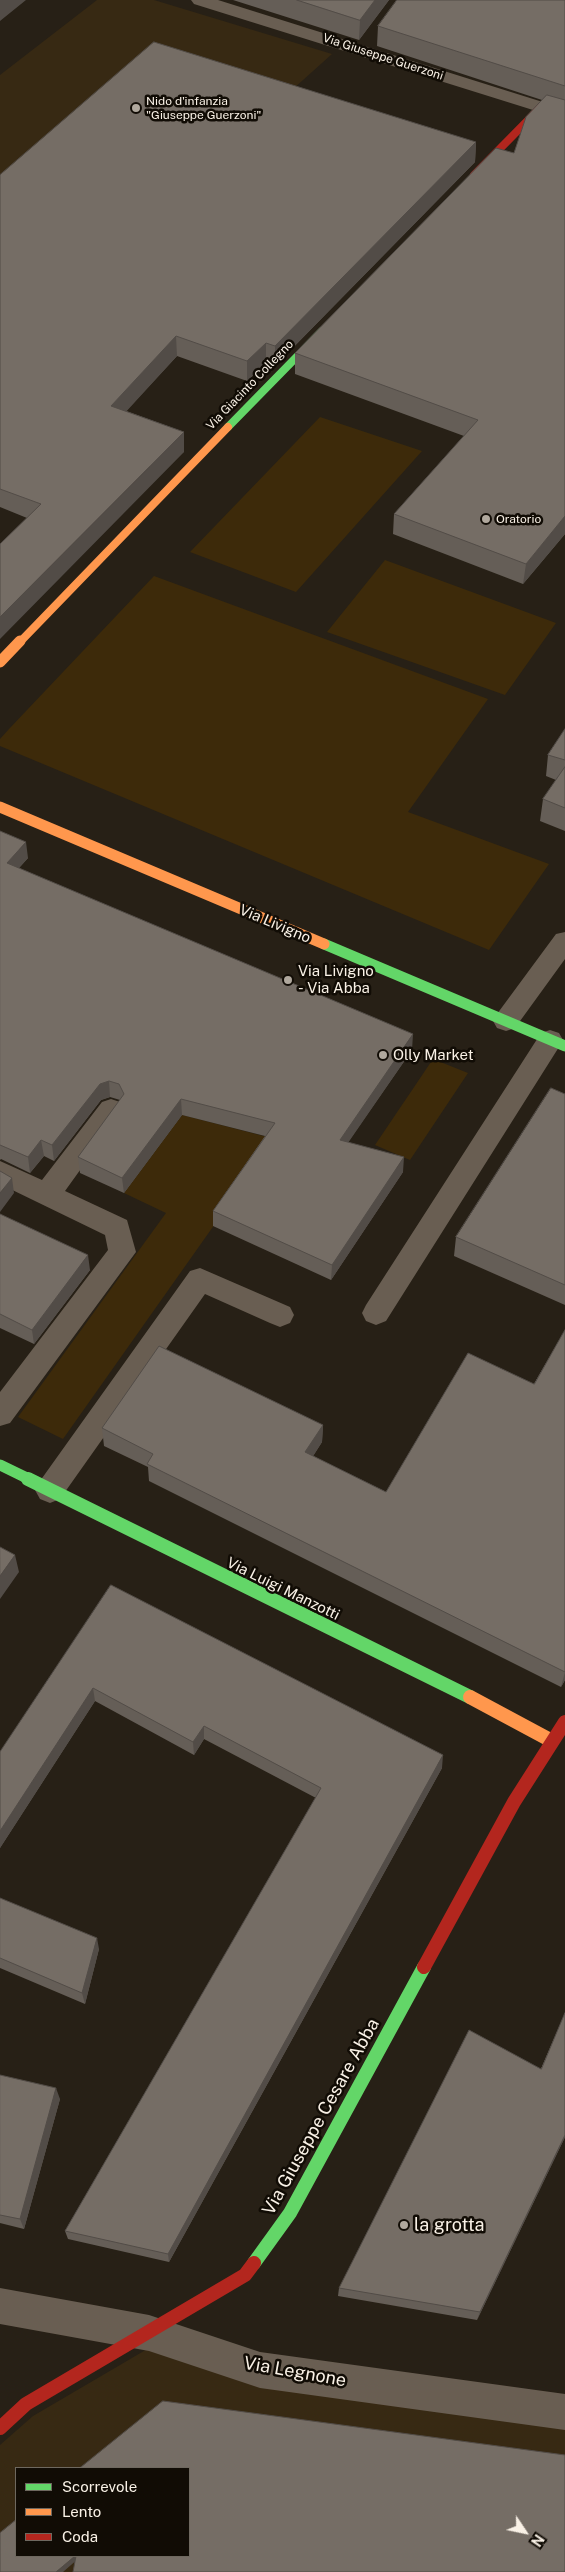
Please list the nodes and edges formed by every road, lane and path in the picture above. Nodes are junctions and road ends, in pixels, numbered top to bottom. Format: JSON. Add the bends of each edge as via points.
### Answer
{"nodes":[{"id":1,"x":200,"y":0,"type":"edge"},
{"id":2,"x":541,"y":107,"type":"junction"},
{"id":3,"x":565,"y":116,"type":"edge"},
{"id":4,"x":463,"y":187,"type":"edge"},
{"id":5,"x":328,"y":325,"type":"edge"},
{"id":6,"x":0,"y":662,"type":"edge"},
{"id":7,"x":0,"y":807,"type":"edge"},
{"id":8,"x":565,"y":941,"type":"edge"},
{"id":9,"x":506,"y":1021,"type":"junction"},
{"id":10,"x":558,"y":1043,"type":"edge"},
{"id":11,"x":110,"y":1109,"type":"edge"},
{"id":12,"x":0,"y":1172,"type":"edge"},
{"id":13,"x":47,"y":1194,"type":"junction"},
{"id":14,"x":376,"y":1313,"type":"dead end"},
{"id":15,"x":280,"y":1315,"type":"dead end"},
{"id":16,"x":0,"y":1414,"type":"edge"},
{"id":17,"x":0,"y":1465,"type":"edge"},
{"id":18,"x":50,"y":1490,"type":"junction"},
{"id":19,"x":565,"y":1722,"type":"edge"},
{"id":20,"x":552,"y":1741,"type":"junction"},
{"id":21,"x":0,"y":2306,"type":"edge"},
{"id":22,"x":149,"y":2333,"type":"junction"},
{"id":23,"x":565,"y":2412,"type":"edge"},
{"id":24,"x":0,"y":2428,"type":"edge"}],
"edges":[{"from":1,"to":2,"type":"street","name":"Via Giuseppe Guerzoni","via":[[368,45]]},
{"from":2,"to":3,"type":"street","name":"Via Giuseppe Guerzoni"},
{"from":2,"to":4,"type":"street"},
{"from":5,"to":6,"type":"street","name":"Via Giacinto Collegno"},
{"from":7,"to":9,"type":"street","name":"Via Livigno"},
{"from":8,"to":9,"type":"street"},
{"from":9,"to":10,"type":"street","name":"Via Livigno"},
{"from":10,"to":14,"type":"street","name":"Via Livigno"},
{"from":11,"to":13,"type":"street"},
{"from":12,"to":13,"type":"street"},
{"from":13,"to":16,"type":"street","via":[[117,1228],[122,1252]]},
{"from":15,"to":18,"type":"street","via":[[200,1279]]},
{"from":17,"to":18,"type":"street","name":"Via Luigi Manzotti"},
{"from":18,"to":20,"type":"street","name":"Via Luigi Manzotti"},
{"from":19,"to":20,"type":"street","name":"Via Giuseppe Cesare Abba"},
{"from":20,"to":22,"type":"street","name":"Via Giuseppe Cesare Abba","via":[[514,1802],[290,2213],[245,2275]]},
{"from":21,"to":22,"type":"street","name":"Via Legnone"},
{"from":22,"to":23,"type":"street","name":"Via Legnone","via":[[260,2370]]},
{"from":22,"to":24,"type":"street","name":"Via Giuseppe Cesare Abba","via":[[26,2404]]}]}
